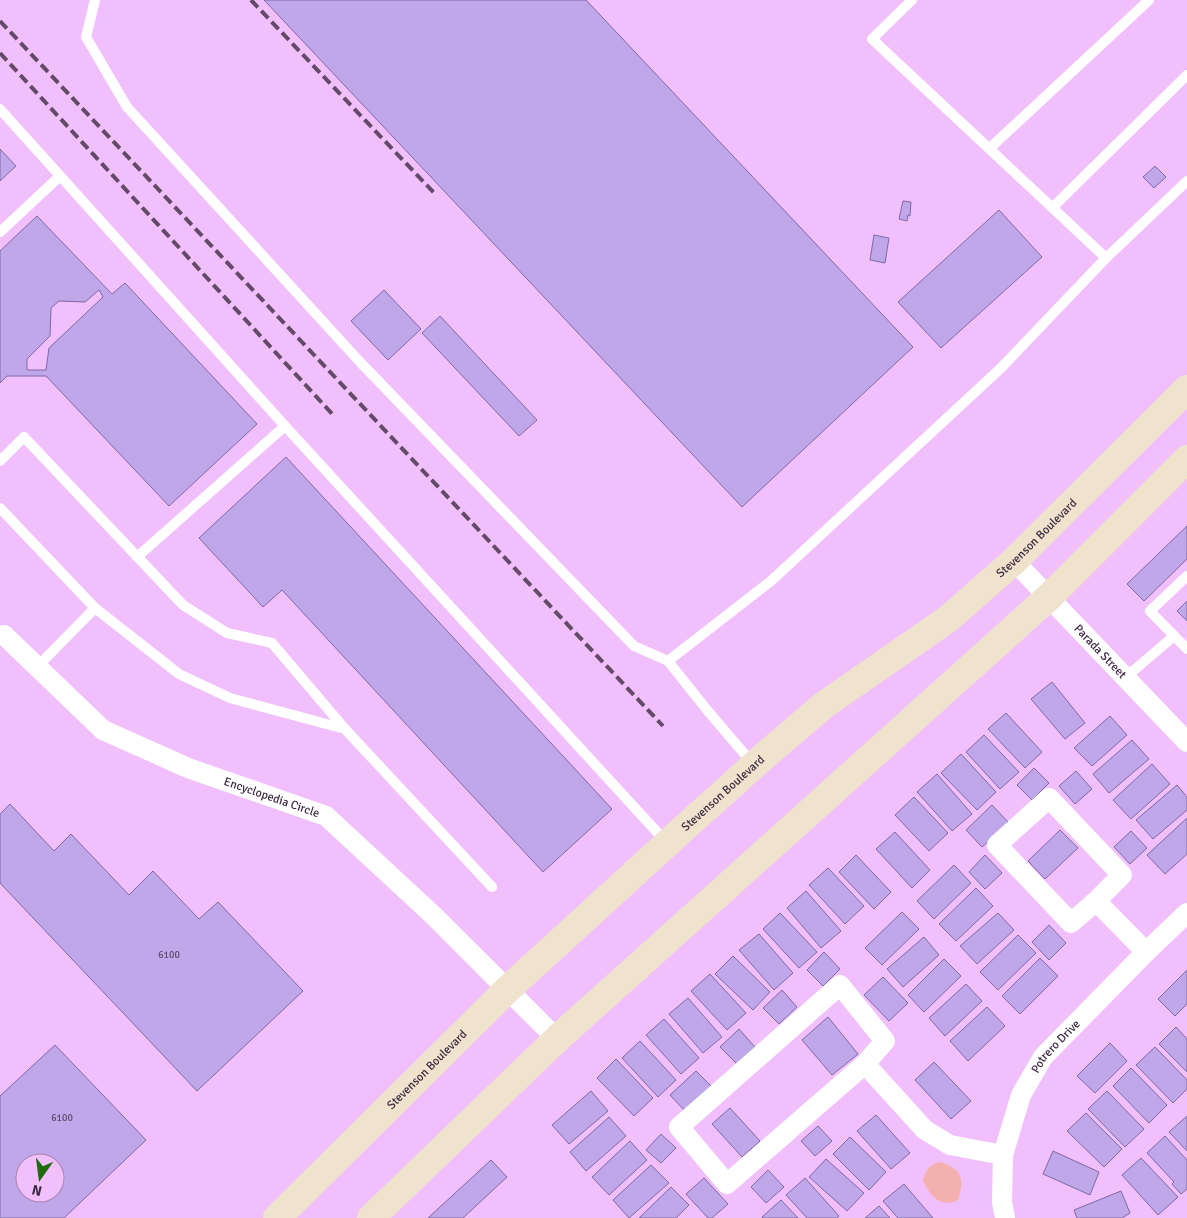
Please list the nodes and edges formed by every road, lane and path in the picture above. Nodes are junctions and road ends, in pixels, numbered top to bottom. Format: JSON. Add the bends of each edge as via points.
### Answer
{"nodes":[{"id":1,"x":95,"y":0,"type":"edge"},
{"id":2,"x":912,"y":0,"type":"edge"},
{"id":3,"x":1149,"y":0,"type":"edge"},
{"id":4,"x":1187,"y":76,"type":"edge"},
{"id":5,"x":0,"y":109,"type":"edge"},
{"id":6,"x":990,"y":148,"type":"junction"},
{"id":7,"x":60,"y":176,"type":"junction"},
{"id":8,"x":1187,"y":181,"type":"edge"},
{"id":9,"x":1052,"y":207,"type":"junction"},
{"id":10,"x":0,"y":232,"type":"edge"},
{"id":11,"x":1106,"y":258,"type":"junction"},
{"id":12,"x":1187,"y":389,"type":"edge"},
{"id":13,"x":285,"y":426,"type":"junction"},
{"id":14,"x":1187,"y":459,"type":"edge"},
{"id":15,"x":0,"y":461,"type":"edge"},
{"id":16,"x":0,"y":508,"type":"edge"},
{"id":17,"x":137,"y":557,"type":"junction"},
{"id":18,"x":1014,"y":561,"type":"junction"},
{"id":19,"x":1187,"y":576,"type":"edge"},
{"id":20,"x":1049,"y":597,"type":"junction"},
{"id":21,"x":95,"y":608,"type":"junction"},
{"id":22,"x":1,"y":635,"type":"edge"},
{"id":23,"x":1174,"y":636,"type":"junction"},
{"id":24,"x":1187,"y":649,"type":"edge"},
{"id":25,"x":668,"y":661,"type":"junction"},
{"id":26,"x":37,"y":667,"type":"junction"},
{"id":27,"x":1126,"y":677,"type":"junction"},
{"id":28,"x":345,"y":729,"type":"junction"},
{"id":29,"x":1187,"y":742,"type":"edge"},
{"id":30,"x":754,"y":764,"type":"junction"},
{"id":31,"x":667,"y":844,"type":"junction"},
{"id":32,"x":492,"y":887,"type":"dead end"},
{"id":33,"x":1096,"y":901,"type":"junction"},
{"id":34,"x":1187,"y":914,"type":"edge"},
{"id":35,"x":1146,"y":952,"type":"junction"},
{"id":36,"x":508,"y":989,"type":"junction"},
{"id":37,"x":557,"y":1039,"type":"junction"},
{"id":38,"x":865,"y":1064,"type":"junction"},
{"id":39,"x":1002,"y":1156,"type":"junction"},
{"id":40,"x":277,"y":1218,"type":"edge"},
{"id":41,"x":371,"y":1218,"type":"edge"},
{"id":42,"x":1005,"y":1218,"type":"edge"}],
"edges":[{"from":1,"to":25,"type":"lane","via":[[86,37],[127,108],[360,362],[634,646]]},
{"from":2,"to":6,"type":"lane","via":[[872,39]]},
{"from":3,"to":6,"type":"lane"},
{"from":4,"to":9,"type":"lane"},
{"from":5,"to":7,"type":"lane"},
{"from":6,"to":9,"type":"lane"},
{"from":7,"to":10,"type":"lane"},
{"from":7,"to":13,"type":"lane"},
{"from":8,"to":11,"type":"lane"},
{"from":9,"to":11,"type":"lane"},
{"from":11,"to":25,"type":"lane","via":[[1002,368],[771,581]]},
{"from":12,"to":18,"type":"main road","name":"Stevenson Boulevard"},
{"from":13,"to":17,"type":"lane"},
{"from":13,"to":31,"type":"lane"},
{"from":14,"to":20,"type":"main road"},
{"from":15,"to":17,"type":"lane","via":[[24,437]]},
{"from":16,"to":21,"type":"lane"},
{"from":17,"to":28,"type":"lane","via":[[183,604],[227,633],[272,643]]},
{"from":18,"to":20,"type":"street","name":"Parada Street"},
{"from":18,"to":30,"type":"main road","name":"Stevenson Boulevard","via":[[948,618],[824,705]]},
{"from":19,"to":23,"type":"lane","via":[[1150,611]]},
{"from":20,"to":27,"type":"street","name":"Parada Street"},
{"from":20,"to":37,"type":"main road"},
{"from":21,"to":26,"type":"lane"},
{"from":21,"to":28,"type":"lane","via":[[179,674],[230,698]]},
{"from":22,"to":26,"type":"street","name":"Encyclopedia Circle"},
{"from":23,"to":24,"type":"lane"},
{"from":23,"to":27,"type":"lane"},
{"from":25,"to":30,"type":"lane"},
{"from":26,"to":36,"type":"street","name":"Encyclopedia Circle","via":[[103,730],[188,768],[326,816]]},
{"from":27,"to":29,"type":"street","name":"Parada Street"},
{"from":28,"to":32,"type":"lane"},
{"from":30,"to":31,"type":"main road","name":"Stevenson Boulevard"},
{"from":31,"to":36,"type":"main road","name":"Stevenson Boulevard"},
{"from":33,"to":33,"type":"street","via":[[1071,923],[997,845],[1049,798],[1122,875]]},
{"from":33,"to":35,"type":"street"},
{"from":34,"to":35,"type":"street","name":"Potrero Drive"},
{"from":35,"to":39,"type":"street","name":"Potrero Drive","via":[[1043,1057],[1021,1095]]},
{"from":36,"to":37,"type":"street","name":"Encyclopedia Circle"},
{"from":36,"to":40,"type":"main road","name":"Stevenson Boulevard"},
{"from":37,"to":41,"type":"main road"},
{"from":38,"to":38,"type":"street","via":[[727,1184],[678,1127],[840,985],[885,1041]]},
{"from":38,"to":39,"type":"street","via":[[926,1130],[950,1145]]},
{"from":39,"to":42,"type":"street","name":"Potrero Drive"}]}
